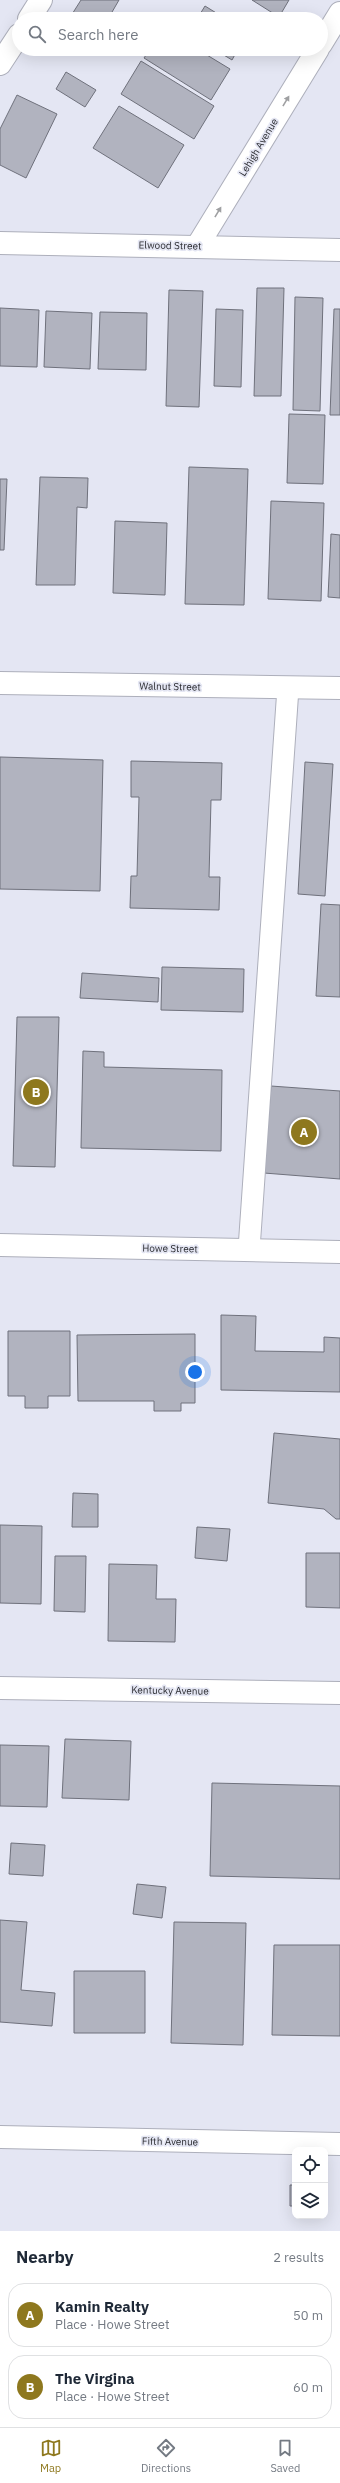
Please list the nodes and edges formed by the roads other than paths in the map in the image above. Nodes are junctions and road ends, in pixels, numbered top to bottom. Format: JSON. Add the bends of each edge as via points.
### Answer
{"nodes":[{"id":1,"x":41,"y":0,"type":"edge"},
{"id":2,"x":33,"y":12,"type":"edge"},
{"id":3,"x":340,"y":13,"type":"edge"},
{"id":4,"x":328,"y":33,"type":"edge"},
{"id":5,"x":12,"y":46,"type":"edge"},
{"id":6,"x":314,"y":56,"type":"edge"},
{"id":7,"x":0,"y":64,"type":"edge"},
{"id":8,"x":0,"y":243,"type":"edge"},
{"id":9,"x":198,"y":245,"type":"junction"},
{"id":10,"x":340,"y":250,"type":"edge"},
{"id":11,"x":0,"y":682,"type":"edge"},
{"id":12,"x":288,"y":688,"type":"junction"},
{"id":13,"x":340,"y":688,"type":"edge"},
{"id":14,"x":0,"y":1245,"type":"edge"},
{"id":15,"x":249,"y":1250,"type":"junction"},
{"id":16,"x":340,"y":1252,"type":"edge"},
{"id":17,"x":0,"y":1688,"type":"edge"},
{"id":18,"x":340,"y":1693,"type":"edge"},
{"id":19,"x":0,"y":2137,"type":"edge"},
{"id":20,"x":340,"y":2144,"type":"edge"}],
"edges":[{"from":1,"to":2,"type":"main road"},
{"from":3,"to":4,"type":"main road"},
{"from":5,"to":7,"type":"main road"},
{"from":9,"to":6,"type":"main road","name":"Lehigh Avenue","one_way":true},
{"from":8,"to":9,"type":"main road","name":"Elwood Street"},
{"from":9,"to":10,"type":"main road","name":"Elwood Street"},
{"from":11,"to":12,"type":"main road","name":"Walnut Street"},
{"from":12,"to":13,"type":"main road","name":"Walnut Street"},
{"from":12,"to":15,"type":"lane"},
{"from":14,"to":15,"type":"main road","name":"Howe Street"},
{"from":15,"to":16,"type":"main road","name":"Howe Street"},
{"from":17,"to":18,"type":"main road","name":"Kentucky Avenue"},
{"from":19,"to":20,"type":"main road","name":"Fifth Avenue"}]}
